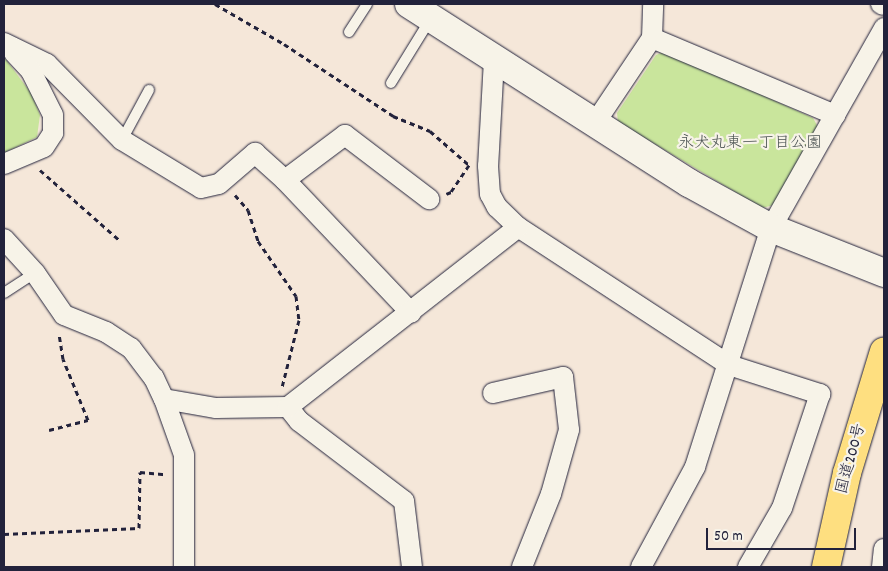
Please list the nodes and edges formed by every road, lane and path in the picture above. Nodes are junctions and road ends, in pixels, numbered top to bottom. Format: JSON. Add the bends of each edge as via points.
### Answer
{"nodes":[{"id":1,"x":215,"y":4,"type":"edge"},
{"id":2,"x":367,"y":4,"type":"edge"},
{"id":3,"x":653,"y":4,"type":"edge"},
{"id":4,"x":881,"y":4,"type":"edge"},
{"id":5,"x":884,"y":5,"type":"edge"},
{"id":6,"x":420,"y":11,"type":"edge"},
{"id":7,"x":884,"y":28,"type":"edge"},
{"id":8,"x":349,"y":32,"type":"dead end"},
{"id":9,"x":652,"y":38,"type":"junction"},
{"id":10,"x":4,"y":43,"type":"edge"},
{"id":11,"x":494,"y":60,"type":"junction"},
{"id":12,"x":391,"y":83,"type":"dead end"},
{"id":13,"x":149,"y":90,"type":"dead end"},
{"id":14,"x":836,"y":115,"type":"junction"},
{"id":15,"x":595,"y":123,"type":"junction"},
{"id":16,"x":122,"y":140,"type":"junction"},
{"id":17,"x":24,"y":157,"type":"junction"},
{"id":18,"x":4,"y":164,"type":"edge"},
{"id":19,"x":285,"y":180,"type":"junction"},
{"id":20,"x":219,"y":184,"type":"junction"},
{"id":21,"x":429,"y":199,"type":"joint"},
{"id":22,"x":518,"y":227,"type":"junction"},
{"id":23,"x":771,"y":228,"type":"junction"},
{"id":24,"x":4,"y":239,"type":"edge"},
{"id":25,"x":119,"y":240,"type":"dead end"},
{"id":26,"x":35,"y":272,"type":"junction"},
{"id":27,"x":884,"y":273,"type":"edge"},
{"id":28,"x":4,"y":294,"type":"edge"},
{"id":29,"x":411,"y":313,"type":"junction"},
{"id":30,"x":64,"y":315,"type":"junction"},
{"id":31,"x":884,"y":351,"type":"edge"},
{"id":32,"x":729,"y":366,"type":"junction"},
{"id":33,"x":493,"y":393,"type":"dead end"},
{"id":34,"x":164,"y":399,"type":"junction"},
{"id":35,"x":288,"y":407,"type":"junction"},
{"id":36,"x":49,"y":430,"type":"dead end"},
{"id":37,"x":186,"y":475,"type":"junction"},
{"id":38,"x":4,"y":534,"type":"edge"},
{"id":39,"x":884,"y":549,"type":"edge"},
{"id":40,"x":184,"y":567,"type":"edge"},
{"id":41,"x":412,"y":567,"type":"edge"},
{"id":42,"x":522,"y":567,"type":"edge"},
{"id":43,"x":641,"y":567,"type":"edge"},
{"id":44,"x":748,"y":567,"type":"edge"},
{"id":45,"x":826,"y":567,"type":"edge"},
{"id":46,"x":882,"y":567,"type":"edge"}],
"edges":[{"from":1,"to":21,"type":"path","via":[[284,44],[393,116],[430,131],[469,165],[451,192]]},
{"from":2,"to":8,"type":"lane"},
{"from":3,"to":9,"type":"street"},
{"from":4,"to":5,"type":"street"},
{"from":6,"to":11,"type":"street"},
{"from":6,"to":12,"type":"lane"},
{"from":7,"to":14,"type":"street"},
{"from":9,"to":14,"type":"street"},
{"from":9,"to":15,"type":"street"},
{"from":10,"to":16,"type":"street","via":[[47,64]]},
{"from":10,"to":17,"type":"street","via":[[31,71],[53,115],[53,132],[44,147]]},
{"from":11,"to":15,"type":"street"},
{"from":11,"to":22,"type":"street","via":[[488,166],[490,194],[497,207]]},
{"from":13,"to":16,"type":"lane"},
{"from":14,"to":23,"type":"street"},
{"from":15,"to":23,"type":"street","via":[[689,183]]},
{"from":16,"to":20,"type":"street","via":[[200,188]]},
{"from":17,"to":18,"type":"street"},
{"from":17,"to":25,"type":"path"},
{"from":19,"to":20,"type":"street","via":[[254,152]]},
{"from":19,"to":21,"type":"street","via":[[346,135]]},
{"from":19,"to":29,"type":"street"},
{"from":20,"to":35,"type":"path","via":[[240,198],[248,210],[258,241],[296,296],[299,320],[280,383]]},
{"from":22,"to":29,"type":"street"},
{"from":22,"to":32,"type":"street"},
{"from":23,"to":27,"type":"street"},
{"from":23,"to":32,"type":"street"},
{"from":24,"to":26,"type":"street"},
{"from":26,"to":28,"type":"lane"},
{"from":26,"to":30,"type":"street"},
{"from":29,"to":35,"type":"street"},
{"from":30,"to":34,"type":"street","via":[[106,332],[131,348],[154,378]]},
{"from":30,"to":36,"type":"path","via":[[58,339],[88,420]]},
{"from":31,"to":45,"type":"highway","name":"国道200号","via":[[847,473]]},
{"from":32,"to":43,"type":"street","via":[[695,467]]},
{"from":32,"to":44,"type":"street","via":[[820,394],[782,508]]},
{"from":33,"to":42,"type":"street","via":[[563,377],[569,430],[551,494]]},
{"from":34,"to":35,"type":"street","via":[[216,408]]},
{"from":34,"to":37,"type":"street","via":[[184,455]]},
{"from":35,"to":41,"type":"street","via":[[299,421],[404,501]]},
{"from":37,"to":38,"type":"path","via":[[140,472],[139,528]]},
{"from":37,"to":40,"type":"street"},
{"from":39,"to":46,"type":"street"}]}
